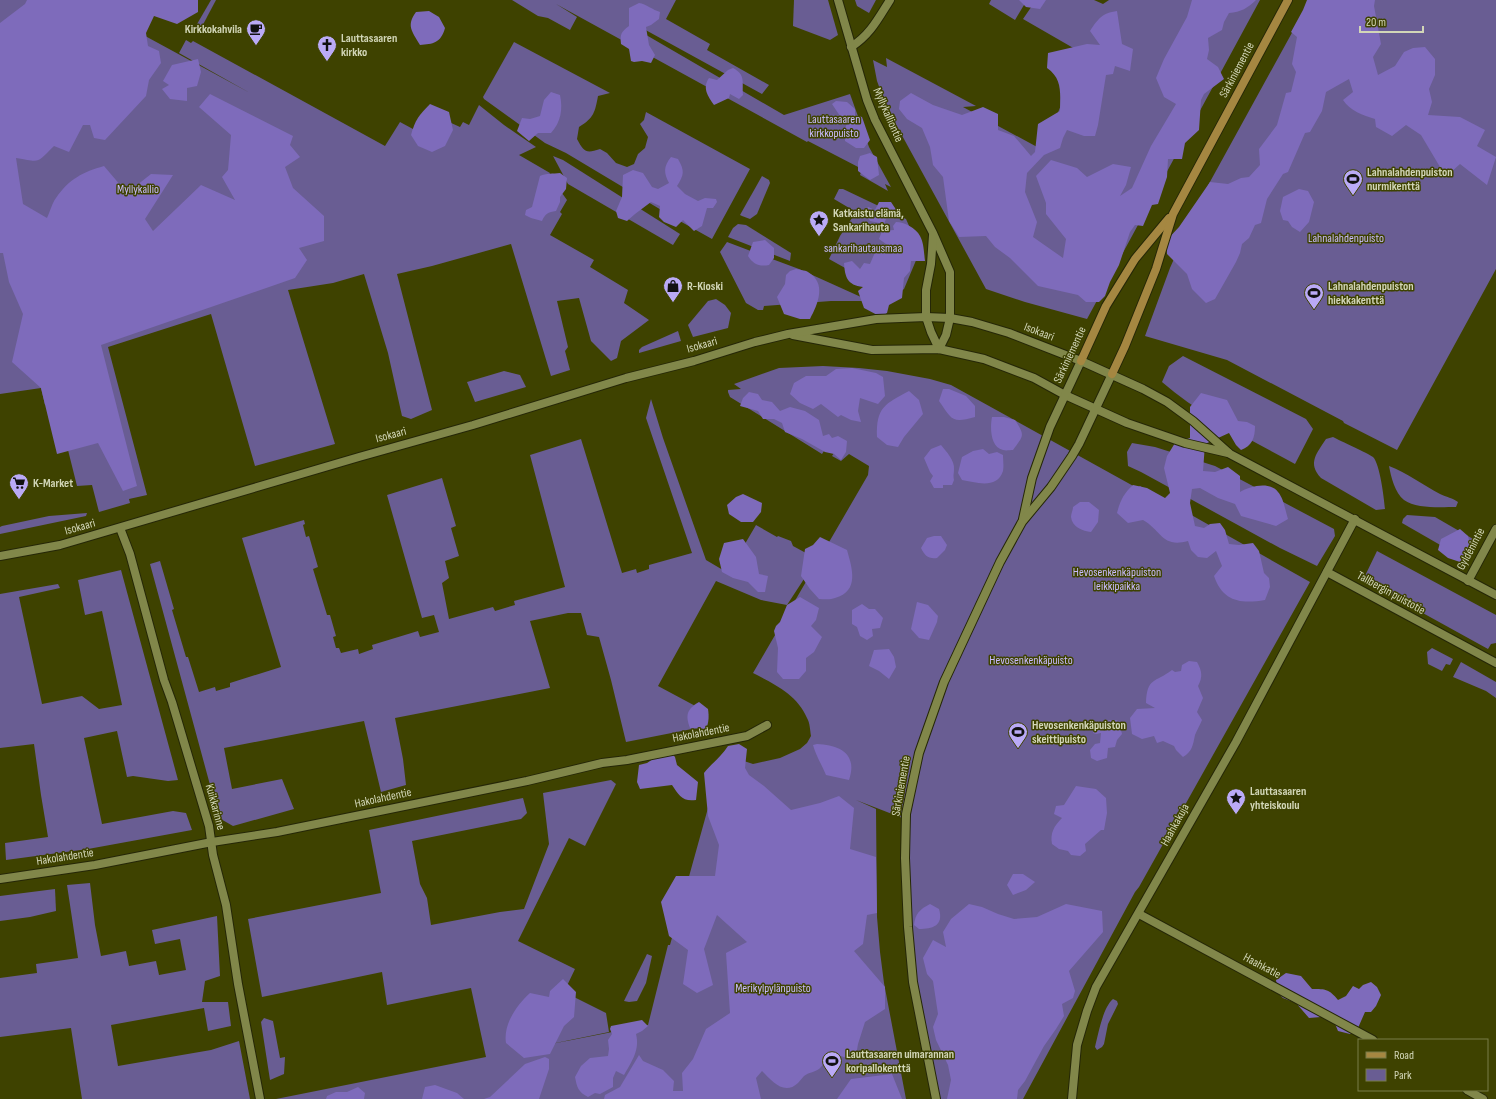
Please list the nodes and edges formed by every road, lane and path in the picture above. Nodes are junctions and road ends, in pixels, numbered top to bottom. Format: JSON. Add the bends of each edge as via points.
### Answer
{"nodes":[{"id":1,"x":838,"y":0,"type":"edge"},
{"id":2,"x":890,"y":0,"type":"edge"},
{"id":3,"x":1288,"y":0,"type":"edge"},
{"id":4,"x":851,"y":47,"type":"junction"},
{"id":5,"x":1172,"y":214,"type":"junction"},
{"id":6,"x":933,"y":233,"type":"junction"},
{"id":7,"x":926,"y":317,"type":"junction"},
{"id":8,"x":950,"y":318,"type":"junction"},
{"id":9,"x":788,"y":334,"type":"junction"},
{"id":10,"x":939,"y":349,"type":"junction"},
{"id":11,"x":1081,"y":361,"type":"junction"},
{"id":12,"x":1112,"y":374,"type":"junction"},
{"id":13,"x":1065,"y":395,"type":"junction"},
{"id":14,"x":1096,"y":409,"type":"junction"},
{"id":15,"x":1230,"y":454,"type":"junction"},
{"id":16,"x":1354,"y":519,"type":"junction"},
{"id":17,"x":1022,"y":522,"type":"junction"},
{"id":18,"x":120,"y":528,"type":"junction"},
{"id":19,"x":1496,"y":529,"type":"edge"},
{"id":20,"x":0,"y":556,"type":"edge"},
{"id":21,"x":1327,"y":572,"type":"junction"},
{"id":22,"x":1468,"y":581,"type":"junction"},
{"id":23,"x":1496,"y":595,"type":"edge"},
{"id":24,"x":1496,"y":663,"type":"edge"},
{"id":25,"x":767,"y":725,"type":"dead end"},
{"id":26,"x":212,"y":842,"type":"junction"},
{"id":27,"x":0,"y":879,"type":"edge"},
{"id":28,"x":1139,"y":914,"type":"junction"},
{"id":29,"x":1371,"y":1039,"type":"edge"},
{"id":30,"x":1469,"y":1091,"type":"edge"},
{"id":31,"x":260,"y":1099,"type":"edge"},
{"id":32,"x":936,"y":1099,"type":"edge"},
{"id":33,"x":1072,"y":1099,"type":"edge"},
{"id":34,"x":1483,"y":1099,"type":"edge"}],
"edges":[{"from":1,"to":4,"type":"street","name":"Myllykalliontie"},
{"from":2,"to":4,"type":"street","via":[[863,40]]},
{"from":3,"to":5,"type":"main road","name":"Särkiniementie"},
{"from":4,"to":6,"type":"street","name":"Myllykalliontie","via":[[875,120]]},
{"from":5,"to":11,"type":"main road","name":"Särkiniementie","via":[[1135,259],[1106,306]]},
{"from":5,"to":12,"type":"main road","name":"Särkiniementie","via":[[1156,269]]},
{"from":6,"to":7,"type":"street","via":[[926,290]]},
{"from":6,"to":8,"type":"street","name":"Myllykalliontie","via":[[950,272]]},
{"from":7,"to":8,"type":"street","name":"Isokaari"},
{"from":7,"to":9,"type":"street","name":"Isokaari","via":[[876,319]]},
{"from":7,"to":10,"type":"street"},
{"from":8,"to":10,"type":"street","name":"Myllykalliontie"},
{"from":8,"to":11,"type":"street","name":"Isokaari","via":[[1009,334]]},
{"from":9,"to":10,"type":"street","name":"Isokaari","via":[[872,350]]},
{"from":9,"to":18,"type":"street","name":"Isokaari","via":[[626,378]]},
{"from":10,"to":13,"type":"street","name":"Isokaari","via":[[984,360],[1034,378]]},
{"from":11,"to":12,"type":"street","name":"Isokaari"},
{"from":11,"to":13,"type":"street","name":"Särkiniementie"},
{"from":12,"to":14,"type":"street","name":"Särkiniementie"},
{"from":12,"to":15,"type":"street","via":[[1167,402]]},
{"from":13,"to":14,"type":"street","name":"Isokaari"},
{"from":13,"to":17,"type":"street","name":"Särkiniementie","via":[[1050,427],[1032,478]]},
{"from":14,"to":15,"type":"street","via":[[1127,423],[1185,443]]},
{"from":14,"to":17,"type":"street","name":"Särkiniementie","via":[[1072,456]]},
{"from":15,"to":16,"type":"street"},
{"from":16,"to":21,"type":"street"},
{"from":16,"to":22,"type":"street"},
{"from":17,"to":32,"type":"street","name":"Särkiniementie","via":[[1000,562],[944,682],[919,753],[906,814],[906,866],[913,982]]},
{"from":18,"to":20,"type":"street","name":"Isokaari","via":[[60,545]]},
{"from":18,"to":26,"type":"street","name":"Kuikkarinne","via":[[130,554]]},
{"from":19,"to":22,"type":"street","name":"Gyldénintie"},
{"from":21,"to":24,"type":"street","name":"Tallbergin puistotie"},
{"from":21,"to":28,"type":"street","name":"Haahkakuja","via":[[1236,742]]},
{"from":22,"to":23,"type":"street"},
{"from":25,"to":26,"type":"street","name":"Hakolahdentie","via":[[747,736],[277,832]]},
{"from":26,"to":27,"type":"street","name":"Hakolahdentie","via":[[95,865]]},
{"from":26,"to":31,"type":"street","name":"Kuikkarinne","via":[[226,905]]},
{"from":28,"to":29,"type":"street","name":"Haahkatie"},
{"from":28,"to":33,"type":"street","name":"Haahkakuja","via":[[1096,987],[1087,1011],[1077,1045]]},
{"from":30,"to":34,"type":"street"}]}
